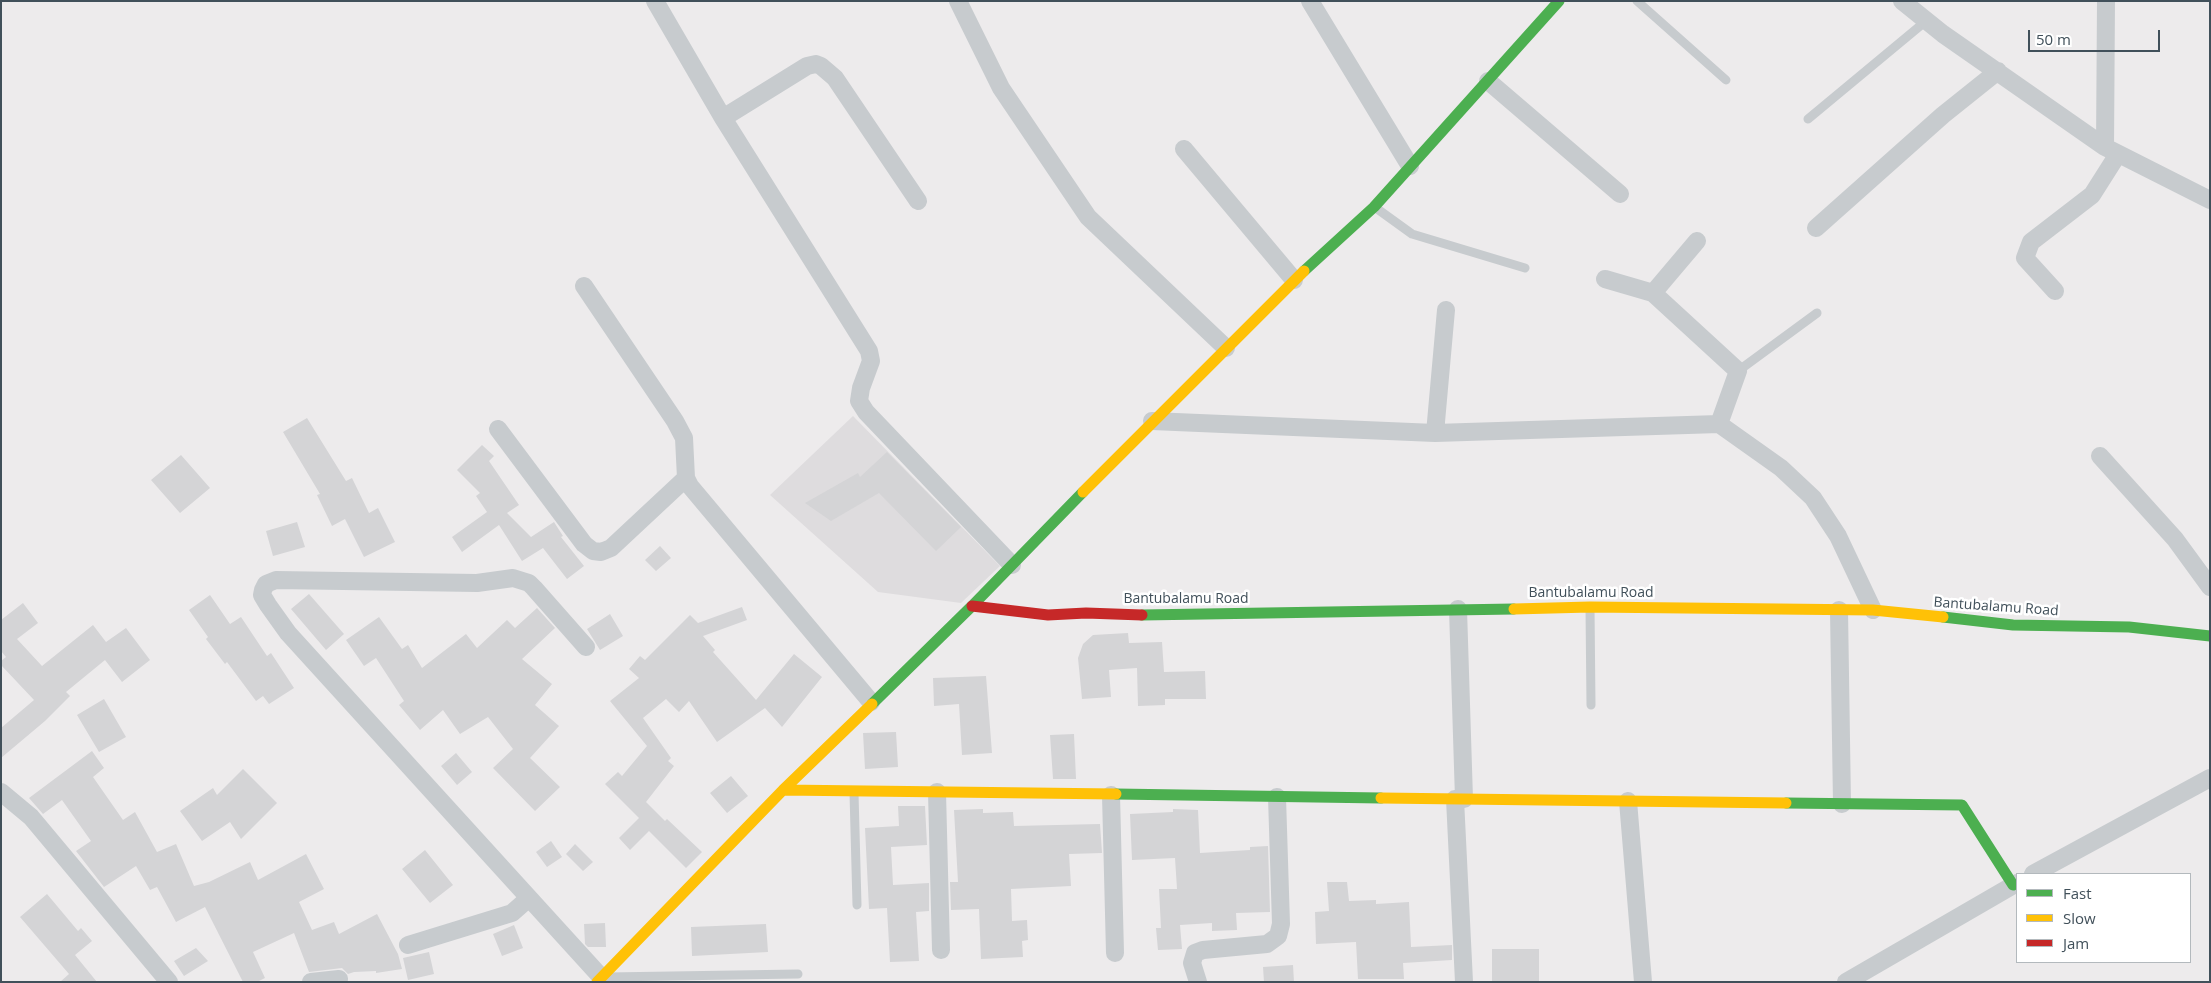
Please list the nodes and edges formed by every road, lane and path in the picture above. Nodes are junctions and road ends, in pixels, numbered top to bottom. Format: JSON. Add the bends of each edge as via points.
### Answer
{"nodes":[{"id":1,"x":655,"y":1,"type":"edge"},
{"id":2,"x":958,"y":1,"type":"edge"},
{"id":3,"x":1310,"y":1,"type":"edge"},
{"id":4,"x":1559,"y":1,"type":"edge"},
{"id":5,"x":1636,"y":1,"type":"edge"},
{"id":6,"x":1902,"y":1,"type":"edge"},
{"id":7,"x":2106,"y":1,"type":"edge"},
{"id":8,"x":1926,"y":21,"type":"junction"},
{"id":9,"x":1998,"y":71,"type":"junction"},
{"id":10,"x":1726,"y":80,"type":"dead end"},
{"id":11,"x":1488,"y":81,"type":"junction"},
{"id":12,"x":723,"y":118,"type":"junction"},
{"id":13,"x":1808,"y":119,"type":"dead end"},
{"id":14,"x":1184,"y":149,"type":"dead end"},
{"id":15,"x":2111,"y":150,"type":"junction"},
{"id":16,"x":1410,"y":166,"type":"junction"},
{"id":17,"x":1620,"y":194,"type":"dead end"},
{"id":18,"x":2210,"y":200,"type":"edge"},
{"id":19,"x":918,"y":201,"type":"dead end"},
{"id":20,"x":1374,"y":207,"type":"junction"},
{"id":21,"x":1816,"y":228,"type":"dead end"},
{"id":22,"x":1696,"y":241,"type":"dead end"},
{"id":23,"x":1524,"y":268,"type":"dead end"},
{"id":24,"x":1606,"y":279,"type":"dead end"},
{"id":25,"x":1294,"y":280,"type":"junction"},
{"id":26,"x":584,"y":286,"type":"dead end"},
{"id":27,"x":2055,"y":291,"type":"dead end"},
{"id":28,"x":1653,"y":293,"type":"junction"},
{"id":29,"x":1446,"y":310,"type":"dead end"},
{"id":30,"x":1818,"y":313,"type":"dead end"},
{"id":31,"x":1226,"y":348,"type":"junction"},
{"id":32,"x":1738,"y":371,"type":"junction"},
{"id":33,"x":1152,"y":421,"type":"junction"},
{"id":34,"x":1719,"y":424,"type":"junction"},
{"id":35,"x":498,"y":429,"type":"dead end"},
{"id":36,"x":1435,"y":432,"type":"junction"},
{"id":37,"x":2100,"y":456,"type":"dead end"},
{"id":38,"x":686,"y":478,"type":"junction"},
{"id":39,"x":1012,"y":565,"type":"junction"},
{"id":40,"x":2210,"y":587,"type":"edge"},
{"id":41,"x":972,"y":606,"type":"junction"},
{"id":42,"x":1590,"y":607,"type":"junction"},
{"id":43,"x":1458,"y":609,"type":"junction"},
{"id":44,"x":1839,"y":610,"type":"junction"},
{"id":45,"x":1873,"y":610,"type":"junction"},
{"id":46,"x":2210,"y":636,"type":"edge"},
{"id":47,"x":586,"y":647,"type":"dead end"},
{"id":48,"x":871,"y":702,"type":"junction"},
{"id":49,"x":1591,"y":705,"type":"dead end"},
{"id":50,"x":2210,"y":778,"type":"edge"},
{"id":51,"x":783,"y":790,"type":"junction"},
{"id":52,"x":854,"y":791,"type":"junction"},
{"id":53,"x":1,"y":792,"type":"edge"},
{"id":54,"x":937,"y":792,"type":"junction"},
{"id":55,"x":1111,"y":795,"type":"junction"},
{"id":56,"x":1277,"y":797,"type":"junction"},
{"id":57,"x":1459,"y":799,"type":"junction"},
{"id":58,"x":1628,"y":801,"type":"junction"},
{"id":59,"x":1842,"y":804,"type":"junction"},
{"id":60,"x":2035,"y":873,"type":"edge"},
{"id":61,"x":2015,"y":884,"type":"edge"},
{"id":62,"x":529,"y":898,"type":"junction"},
{"id":63,"x":858,"y":905,"type":"dead end"},
{"id":64,"x":408,"y":945,"type":"dead end"},
{"id":65,"x":941,"y":950,"type":"dead end"},
{"id":66,"x":1115,"y":953,"type":"dead end"},
{"id":67,"x":798,"y":974,"type":"dead end"},
{"id":68,"x":339,"y":979,"type":"dead end"},
{"id":69,"x":599,"y":979,"type":"edge"},
{"id":70,"x":168,"y":982,"type":"edge"},
{"id":71,"x":311,"y":982,"type":"edge"},
{"id":72,"x":1198,"y":982,"type":"edge"},
{"id":73,"x":1464,"y":982,"type":"edge"},
{"id":74,"x":1643,"y":982,"type":"edge"},
{"id":75,"x":1846,"y":982,"type":"edge"}],
"edges":[{"from":1,"to":12,"type":"street"},
{"from":2,"to":31,"type":"street","via":[[1001,88],[1088,217]]},
{"from":3,"to":16,"type":"street"},
{"from":4,"to":11,"type":"street"},
{"from":5,"to":10,"type":"lane"},
{"from":6,"to":8,"type":"street"},
{"from":7,"to":15,"type":"street"},
{"from":8,"to":9,"type":"street"},
{"from":8,"to":13,"type":"lane"},
{"from":9,"to":15,"type":"street"},
{"from":9,"to":21,"type":"street","via":[[1942,115]]},
{"from":11,"to":16,"type":"street"},
{"from":11,"to":17,"type":"street"},
{"from":12,"to":19,"type":"street","via":[[806,66],[821,66],[834,78]]},
{"from":12,"to":39,"type":"street","via":[[869,351],[871,362],[859,401],[866,412]]},
{"from":14,"to":25,"type":"street"},
{"from":15,"to":18,"type":"street"},
{"from":15,"to":27,"type":"street","via":[[2092,195],[2031,242],[2025,258]]},
{"from":16,"to":20,"type":"street"},
{"from":20,"to":23,"type":"lane","via":[[1412,234]]},
{"from":20,"to":25,"type":"street"},
{"from":22,"to":28,"type":"street"},
{"from":24,"to":28,"type":"street"},
{"from":25,"to":31,"type":"street"},
{"from":26,"to":38,"type":"street","via":[[675,422],[685,446]]},
{"from":28,"to":32,"type":"street"},
{"from":29,"to":36,"type":"street"},
{"from":30,"to":32,"type":"lane"},
{"from":31,"to":33,"type":"street"},
{"from":32,"to":34,"type":"street"},
{"from":33,"to":36,"type":"street"},
{"from":33,"to":39,"type":"street"},
{"from":34,"to":36,"type":"street"},
{"from":34,"to":45,"type":"street","via":[[1781,468],[1813,498],[1838,536]]},
{"from":35,"to":38,"type":"street","via":[[584,544],[593,551],[611,548]]},
{"from":37,"to":40,"type":"street","via":[[2175,539]]},
{"from":38,"to":48,"type":"street","via":[[756,567]]},
{"from":39,"to":41,"type":"street"},
{"from":41,"to":43,"type":"street","name":"Bantubalamu Road","via":[[1048,615],[1172,616]]},
{"from":41,"to":48,"type":"street"},
{"from":42,"to":43,"type":"street","name":"Bantubalamu Road"},
{"from":42,"to":44,"type":"street","name":"Bantubalamu Road"},
{"from":42,"to":49,"type":"lane"},
{"from":43,"to":57,"type":"street"},
{"from":44,"to":45,"type":"street","name":"Bantubalamu Road"},
{"from":44,"to":59,"type":"street"},
{"from":45,"to":46,"type":"street","name":"Bantubalamu Road","via":[[2013,625],[2129,627]]},
{"from":47,"to":62,"type":"street","via":[[529,583],[514,578],[477,584],[276,580],[266,584],[263,590],[262,595],[288,633]]},
{"from":48,"to":51,"type":"street"},
{"from":50,"to":60,"type":"street"},
{"from":51,"to":52,"type":"street"},
{"from":51,"to":69,"type":"street"},
{"from":52,"to":54,"type":"street"},
{"from":52,"to":63,"type":"lane"},
{"from":53,"to":70,"type":"street","via":[[30,817]]},
{"from":54,"to":55,"type":"street"},
{"from":54,"to":65,"type":"street"},
{"from":55,"to":56,"type":"street"},
{"from":55,"to":66,"type":"street"},
{"from":56,"to":57,"type":"street"},
{"from":56,"to":72,"type":"street","via":[[1281,924],[1278,936],[1267,944],[1203,950],[1195,954],[1192,962]]},
{"from":57,"to":58,"type":"street"},
{"from":57,"to":73,"type":"street"},
{"from":58,"to":59,"type":"street"},
{"from":58,"to":74,"type":"street"},
{"from":59,"to":61,"type":"street","via":[[1962,806]]},
{"from":61,"to":75,"type":"street"},
{"from":62,"to":64,"type":"street","via":[[512,913]]},
{"from":62,"to":69,"type":"street"},
{"from":67,"to":69,"type":"lane"},
{"from":68,"to":71,"type":"street"}]}
